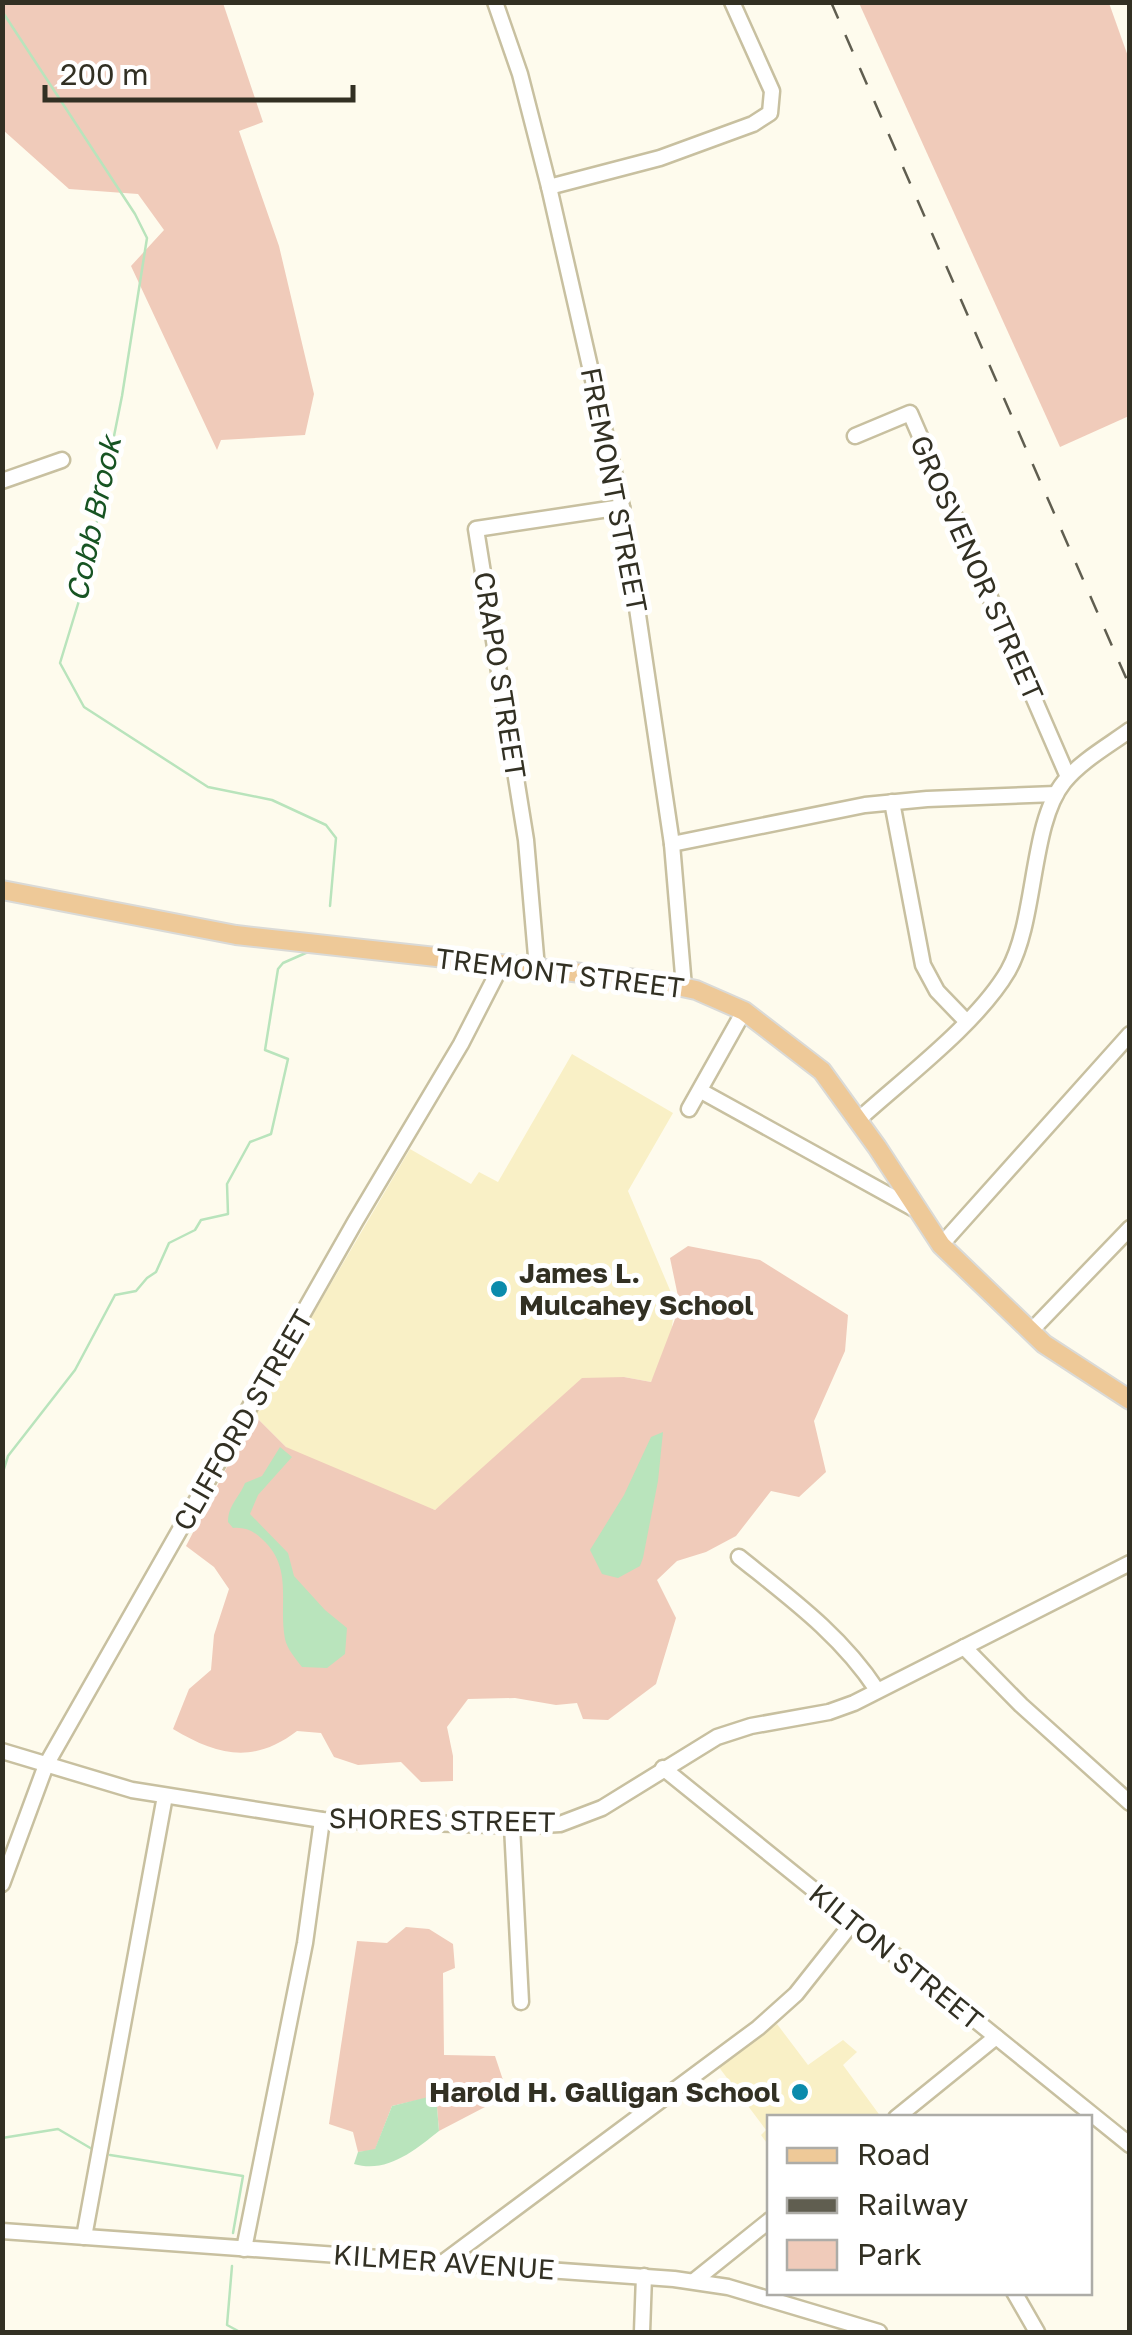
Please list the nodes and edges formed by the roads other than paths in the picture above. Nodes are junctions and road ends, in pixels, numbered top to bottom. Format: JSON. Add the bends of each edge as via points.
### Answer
{"nodes":[{"id":1,"x":495,"y":2,"type":"edge"},
{"id":2,"x":732,"y":2,"type":"edge"},
{"id":3,"x":549,"y":187,"type":"junction"},
{"id":4,"x":855,"y":436,"type":"dead end"},
{"id":5,"x":62,"y":460,"type":"dead end"},
{"id":6,"x":2,"y":481,"type":"edge"},
{"id":7,"x":622,"y":508,"type":"junction"},
{"id":8,"x":1130,"y":730,"type":"edge"},
{"id":9,"x":1068,"y":777,"type":"junction"},
{"id":10,"x":1056,"y":794,"type":"junction"},
{"id":11,"x":892,"y":802,"type":"junction"},
{"id":12,"x":672,"y":844,"type":"junction"},
{"id":13,"x":2,"y":890,"type":"edge"},
{"id":14,"x":502,"y":964,"type":"junction"},
{"id":15,"x":537,"y":968,"type":"junction"},
{"id":16,"x":684,"y":987,"type":"junction"},
{"id":17,"x":744,"y":1011,"type":"junction"},
{"id":18,"x":966,"y":1022,"type":"junction"},
{"id":19,"x":1130,"y":1034,"type":"edge"},
{"id":20,"x":701,"y":1091,"type":"junction"},
{"id":21,"x":690,"y":1109,"type":"dead end"},
{"id":22,"x":857,"y":1122,"type":"junction"},
{"id":23,"x":916,"y":1210,"type":"junction"},
{"id":24,"x":1130,"y":1228,"type":"edge"},
{"id":25,"x":941,"y":1245,"type":"junction"},
{"id":26,"x":1030,"y":1332,"type":"junction"},
{"id":27,"x":1130,"y":1400,"type":"edge"},
{"id":28,"x":739,"y":1558,"type":"dead end"},
{"id":29,"x":1128,"y":1567,"type":"edge"},
{"id":30,"x":964,"y":1646,"type":"junction"},
{"id":31,"x":877,"y":1690,"type":"junction"},
{"id":32,"x":2,"y":1751,"type":"edge"},
{"id":33,"x":46,"y":1765,"type":"junction"},
{"id":34,"x":663,"y":1768,"type":"junction"},
{"id":35,"x":165,"y":1796,"type":"junction"},
{"id":36,"x":1130,"y":1803,"type":"edge"},
{"id":37,"x":322,"y":1820,"type":"junction"},
{"id":38,"x":512,"y":1826,"type":"junction"},
{"id":39,"x":2,"y":1884,"type":"edge"},
{"id":40,"x":853,"y":1922,"type":"junction"},
{"id":41,"x":521,"y":2002,"type":"dead end"},
{"id":42,"x":996,"y":2037,"type":"junction"},
{"id":43,"x":900,"y":2115,"type":"edge"},
{"id":44,"x":1130,"y":2145,"type":"edge"},
{"id":45,"x":767,"y":2222,"type":"edge"},
{"id":46,"x":2,"y":2231,"type":"edge"},
{"id":47,"x":84,"y":2238,"type":"junction"},
{"id":48,"x":244,"y":2249,"type":"junction"},
{"id":49,"x":446,"y":2260,"type":"junction"},
{"id":50,"x":644,"y":2276,"type":"junction"},
{"id":51,"x":694,"y":2281,"type":"junction"},
{"id":52,"x":1016,"y":2295,"type":"edge"},
{"id":53,"x":642,"y":2332,"type":"edge"},
{"id":54,"x":879,"y":2332,"type":"edge"},
{"id":55,"x":1038,"y":2332,"type":"edge"}],
"edges":[{"from":1,"to":3,"type":"street","name":"FREMONT STREET"},
{"from":2,"to":3,"type":"street","via":[[772,91],[770,114],[660,158]]},
{"from":3,"to":7,"type":"street","name":"FREMONT STREET"},
{"from":4,"to":9,"type":"street","name":"GROSVENOR STREET","via":[[910,413]]},
{"from":5,"to":6,"type":"street"},
{"from":7,"to":12,"type":"street","name":"FREMONT STREET"},
{"from":7,"to":15,"type":"street","name":"CRAPO STREET","via":[[476,529],[526,840]]},
{"from":8,"to":9,"type":"street"},
{"from":9,"to":10,"type":"street"},
{"from":10,"to":11,"type":"street"},
{"from":10,"to":18,"type":"street","via":[[1016,955]]},
{"from":11,"to":12,"type":"street"},
{"from":11,"to":18,"type":"street","via":[[924,964],[937,991]]},
{"from":12,"to":16,"type":"street","name":"FREMONT STREET"},
{"from":13,"to":14,"type":"main road","name":"TREMONT STREET","via":[[236,935]]},
{"from":14,"to":15,"type":"main road","name":"TREMONT STREET"},
{"from":14,"to":33,"type":"street","name":"CLIFFORD STREET"},
{"from":15,"to":16,"type":"main road","name":"TREMONT STREET"},
{"from":16,"to":17,"type":"main road","name":"TREMONT STREET"},
{"from":17,"to":20,"type":"street"},
{"from":17,"to":22,"type":"main road","name":"TREMONT STREET","via":[[822,1071]]},
{"from":18,"to":22,"type":"street"},
{"from":19,"to":25,"type":"street"},
{"from":20,"to":21,"type":"street"},
{"from":20,"to":23,"type":"street"},
{"from":22,"to":23,"type":"main road","name":"TREMONT STREET"},
{"from":23,"to":25,"type":"main road","name":"TREMONT STREET"},
{"from":24,"to":26,"type":"street"},
{"from":25,"to":26,"type":"main road","name":"TREMONT STREET"},
{"from":26,"to":27,"type":"main road","name":"TREMONT STREET"},
{"from":28,"to":31,"type":"street","via":[[824,1625]]},
{"from":29,"to":30,"type":"street","name":"SHORES STREET"},
{"from":30,"to":31,"type":"street","name":"SHORES STREET"},
{"from":30,"to":36,"type":"street"},
{"from":31,"to":34,"type":"street","name":"SHORES STREET","via":[[829,1712],[734,1730]]},
{"from":32,"to":33,"type":"street","name":"SHORES STREET"},
{"from":33,"to":35,"type":"street","name":"SHORES STREET"},
{"from":33,"to":39,"type":"street","name":"CLIFFORD STREET"},
{"from":34,"to":38,"type":"street","name":"SHORES STREET","via":[[580,1818]]},
{"from":34,"to":40,"type":"street","name":"KILTON STREET"},
{"from":35,"to":37,"type":"street","name":"SHORES STREET"},
{"from":35,"to":47,"type":"street"},
{"from":37,"to":38,"type":"street","name":"SHORES STREET"},
{"from":37,"to":48,"type":"street","via":[[306,1942]]},
{"from":38,"to":41,"type":"street"},
{"from":40,"to":42,"type":"street","name":"KILTON STREET"},
{"from":40,"to":49,"type":"street","via":[[796,1994],[758,2028]]},
{"from":42,"to":43,"type":"street"},
{"from":42,"to":44,"type":"street","name":"KILTON STREET"},
{"from":45,"to":51,"type":"street"},
{"from":46,"to":47,"type":"street","name":"KILMER AVENUE"},
{"from":47,"to":48,"type":"street","name":"KILMER AVENUE"},
{"from":48,"to":49,"type":"street","name":"KILMER AVENUE"},
{"from":49,"to":50,"type":"street","name":"KILMER AVENUE"},
{"from":50,"to":51,"type":"street","name":"KILMER AVENUE"},
{"from":50,"to":53,"type":"street"},
{"from":51,"to":54,"type":"street","name":"KILMER AVENUE"},
{"from":52,"to":55,"type":"street"}]}
